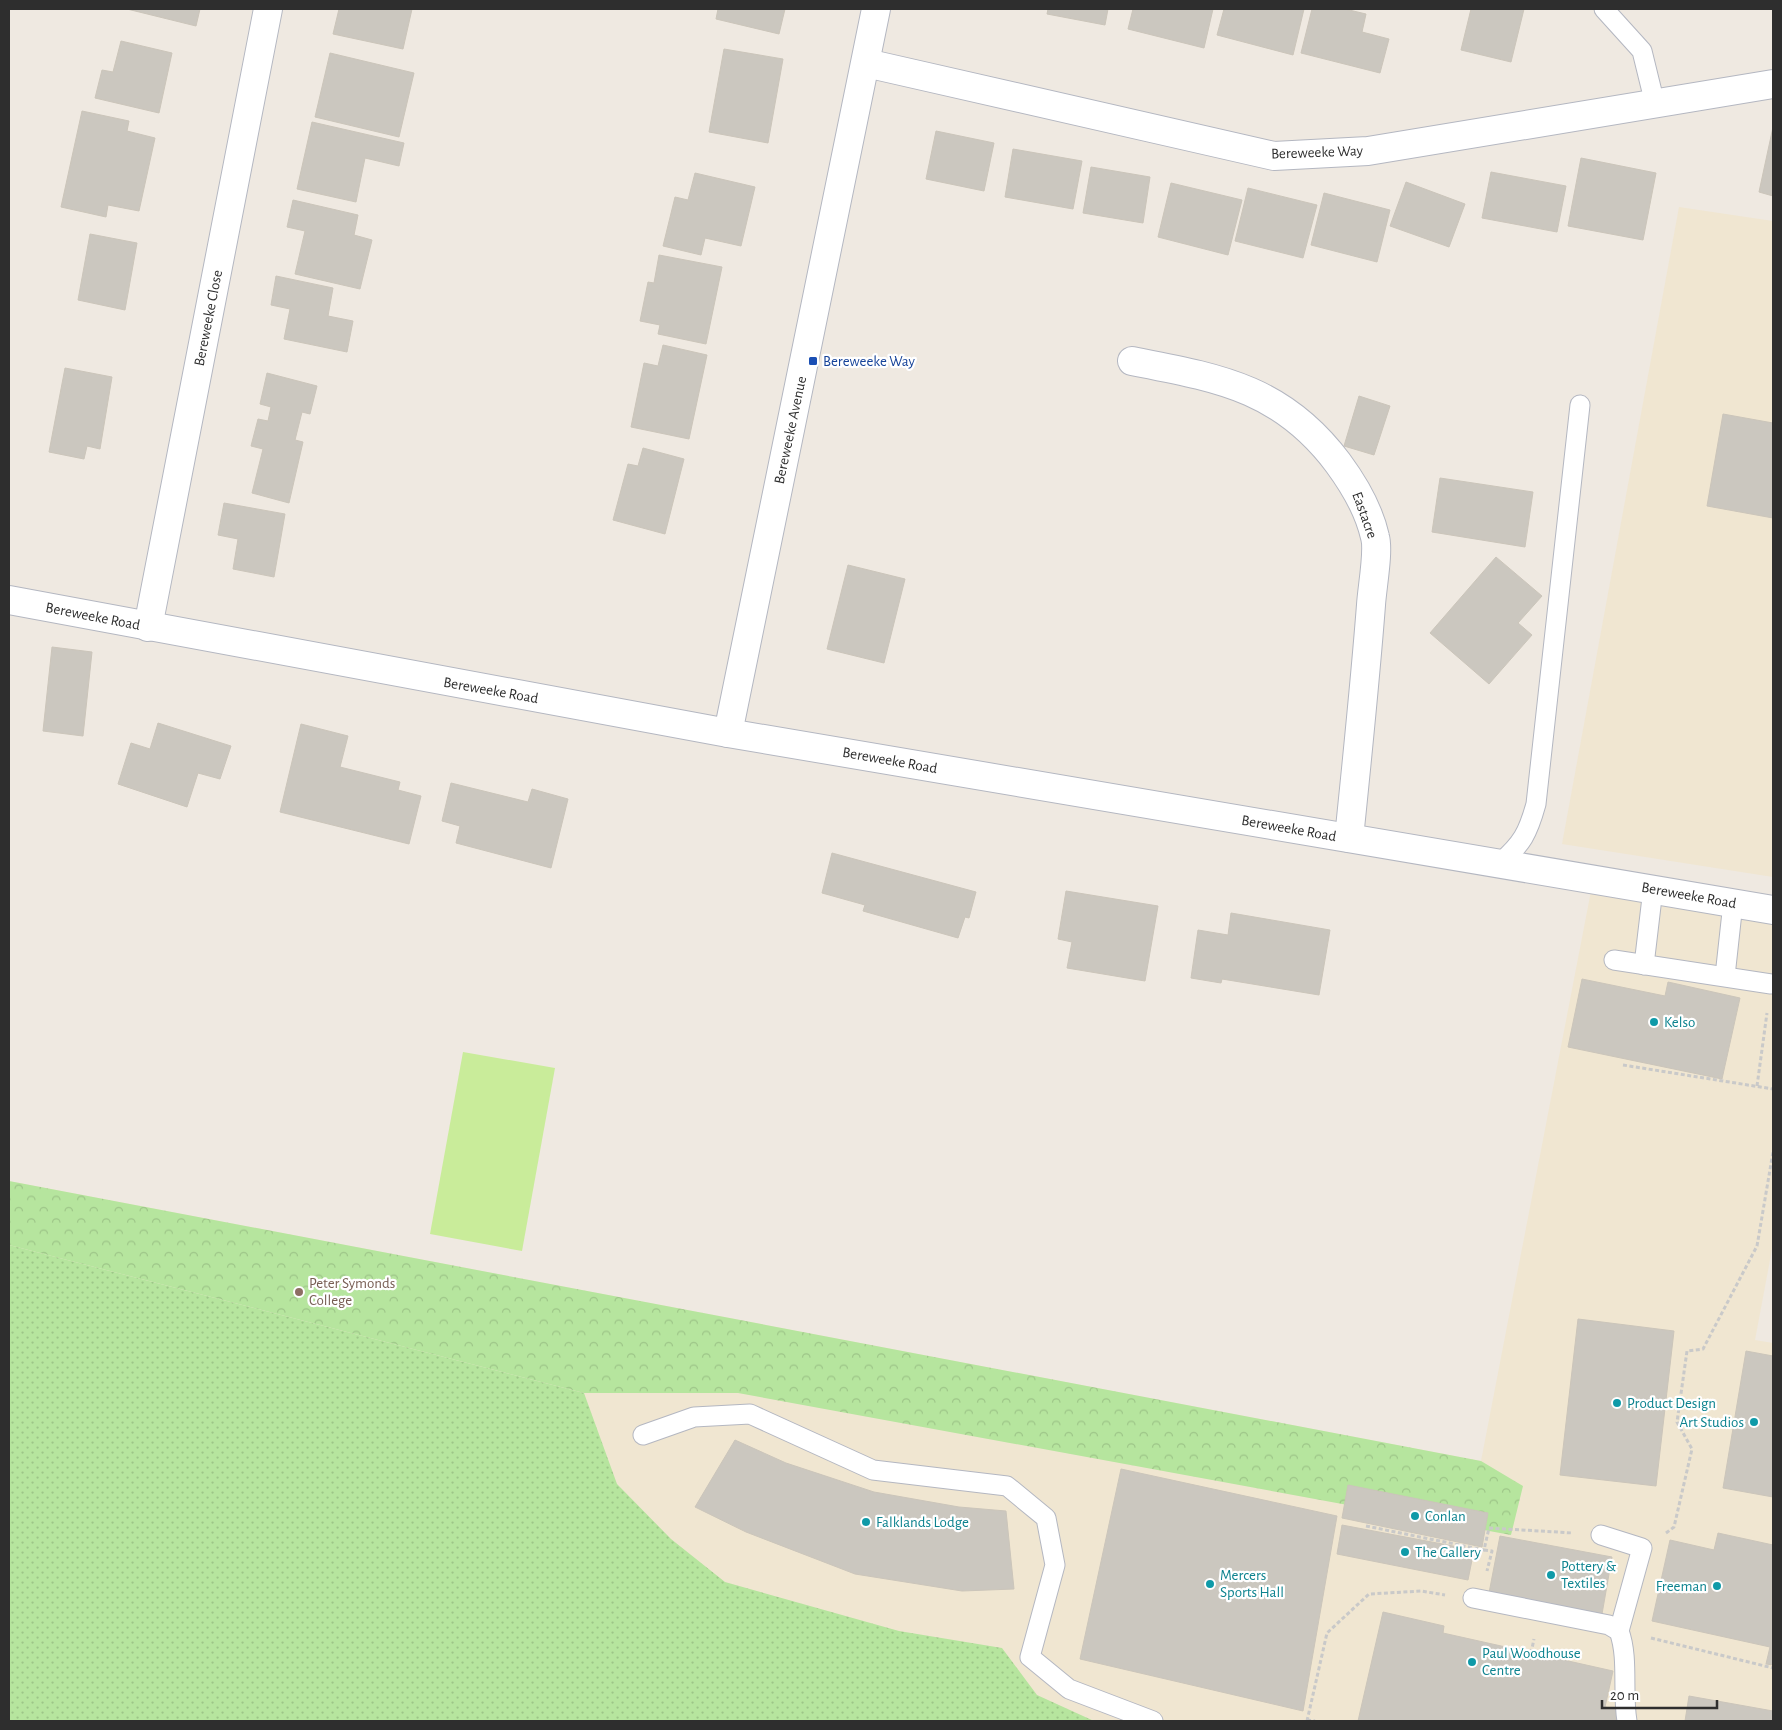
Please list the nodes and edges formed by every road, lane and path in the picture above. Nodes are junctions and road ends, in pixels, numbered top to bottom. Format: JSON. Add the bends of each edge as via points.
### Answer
{"nodes":[{"id":1,"x":268,"y":9,"type":"edge"},
{"id":2,"x":876,"y":9,"type":"edge"},
{"id":3,"x":1604,"y":9,"type":"edge"},
{"id":4,"x":866,"y":64,"type":"junction"},
{"id":5,"x":1773,"y":84,"type":"edge"},
{"id":6,"x":1655,"y":104,"type":"junction"},
{"id":7,"x":1132,"y":361,"type":"dead end"},
{"id":8,"x":1580,"y":405,"type":"dead end"},
{"id":9,"x":9,"y":600,"type":"edge"},
{"id":10,"x":148,"y":627,"type":"junction"},
{"id":11,"x":728,"y":733,"type":"junction"},
{"id":12,"x":1349,"y":838,"type":"junction"},
{"id":13,"x":1500,"y":863,"type":"junction"},
{"id":14,"x":1653,"y":889,"type":"junction"},
{"id":15,"x":1733,"y":903,"type":"junction"},
{"id":16,"x":1773,"y":910,"type":"edge"},
{"id":17,"x":1614,"y":960,"type":"dead end"},
{"id":18,"x":1644,"y":964,"type":"junction"},
{"id":19,"x":1725,"y":976,"type":"junction"},
{"id":20,"x":1772,"y":984,"type":"joint"},
{"id":21,"x":1623,"y":1065,"type":"dead end"},
{"id":22,"x":1756,"y":1086,"type":"junction"},
{"id":23,"x":1773,"y":1089,"type":"edge"},
{"id":24,"x":1773,"y":1152,"type":"edge"},
{"id":25,"x":642,"y":1435,"type":"dead end"},
{"id":26,"x":1366,"y":1526,"type":"dead end"},
{"id":27,"x":1601,"y":1535,"type":"joint"},
{"id":28,"x":1642,"y":1548,"type":"junction"},
{"id":29,"x":1484,"y":1550,"type":"junction"},
{"id":30,"x":1492,"y":1550,"type":"dead end"},
{"id":31,"x":1421,"y":1591,"type":"dead end"},
{"id":32,"x":1473,"y":1598,"type":"dead end"},
{"id":33,"x":1619,"y":1630,"type":"junction"},
{"id":34,"x":1773,"y":1668,"type":"edge"},
{"id":35,"x":1307,"y":1720,"type":"edge"},
{"id":36,"x":1153,"y":1721,"type":"edge"},
{"id":37,"x":1315,"y":1721,"type":"edge"},
{"id":38,"x":1627,"y":1721,"type":"edge"}],
"edges":[{"from":1,"to":10,"type":"street","name":"Bereweeke Close"},
{"from":2,"to":4,"type":"street","name":"Bereweeke Avenue"},
{"from":3,"to":6,"type":"lane","via":[[1642,51]]},
{"from":4,"to":6,"type":"street","name":"Bereweeke Way","via":[[1274,156],[1368,151]]},
{"from":4,"to":11,"type":"street","name":"Bereweeke Avenue"},
{"from":5,"to":6,"type":"street","name":"Bereweeke Way"},
{"from":7,"to":12,"type":"street","name":"Eastacre","via":[[1204,375],[1245,388],[1287,410],[1326,448],[1357,488],[1376,538]]},
{"from":8,"to":13,"type":"lane","via":[[1536,804],[1525,837]]},
{"from":9,"to":10,"type":"street","name":"Bereweeke Road"},
{"from":10,"to":11,"type":"street","name":"Bereweeke Road"},
{"from":11,"to":12,"type":"street","name":"Bereweeke Road"},
{"from":12,"to":13,"type":"street","name":"Bereweeke Road"},
{"from":13,"to":14,"type":"street","name":"Bereweeke Road"},
{"from":14,"to":15,"type":"street","name":"Bereweeke Road"},
{"from":14,"to":18,"type":"lane"},
{"from":15,"to":16,"type":"street","name":"Bereweeke Road"},
{"from":15,"to":19,"type":"lane"},
{"from":17,"to":18,"type":"lane"},
{"from":18,"to":19,"type":"lane"},
{"from":19,"to":20,"type":"lane"},
{"from":20,"to":22,"type":"path"},
{"from":21,"to":22,"type":"path"},
{"from":22,"to":23,"type":"path"},
{"from":24,"to":28,"type":"path","via":[[1757,1246],[1703,1349],[1687,1351],[1677,1422],[1692,1449],[1674,1527]]},
{"from":25,"to":36,"type":"lane","via":[[694,1417],[750,1414],[873,1470],[1007,1486],[1046,1518],[1055,1565],[1030,1656],[1069,1689]]},
{"from":26,"to":29,"type":"path"},
{"from":27,"to":28,"type":"lane"},
{"from":27,"to":29,"type":"path","via":[[1489,1528]]},
{"from":28,"to":33,"type":"lane"},
{"from":29,"to":30,"type":"path"},
{"from":31,"to":35,"type":"path","via":[[1369,1594],[1327,1633]]},
{"from":32,"to":33,"type":"lane","via":[[1610,1625]]},
{"from":33,"to":34,"type":"path"},
{"from":33,"to":38,"type":"lane","via":[[1623,1641]]},
{"from":35,"to":37,"type":"path"}]}
